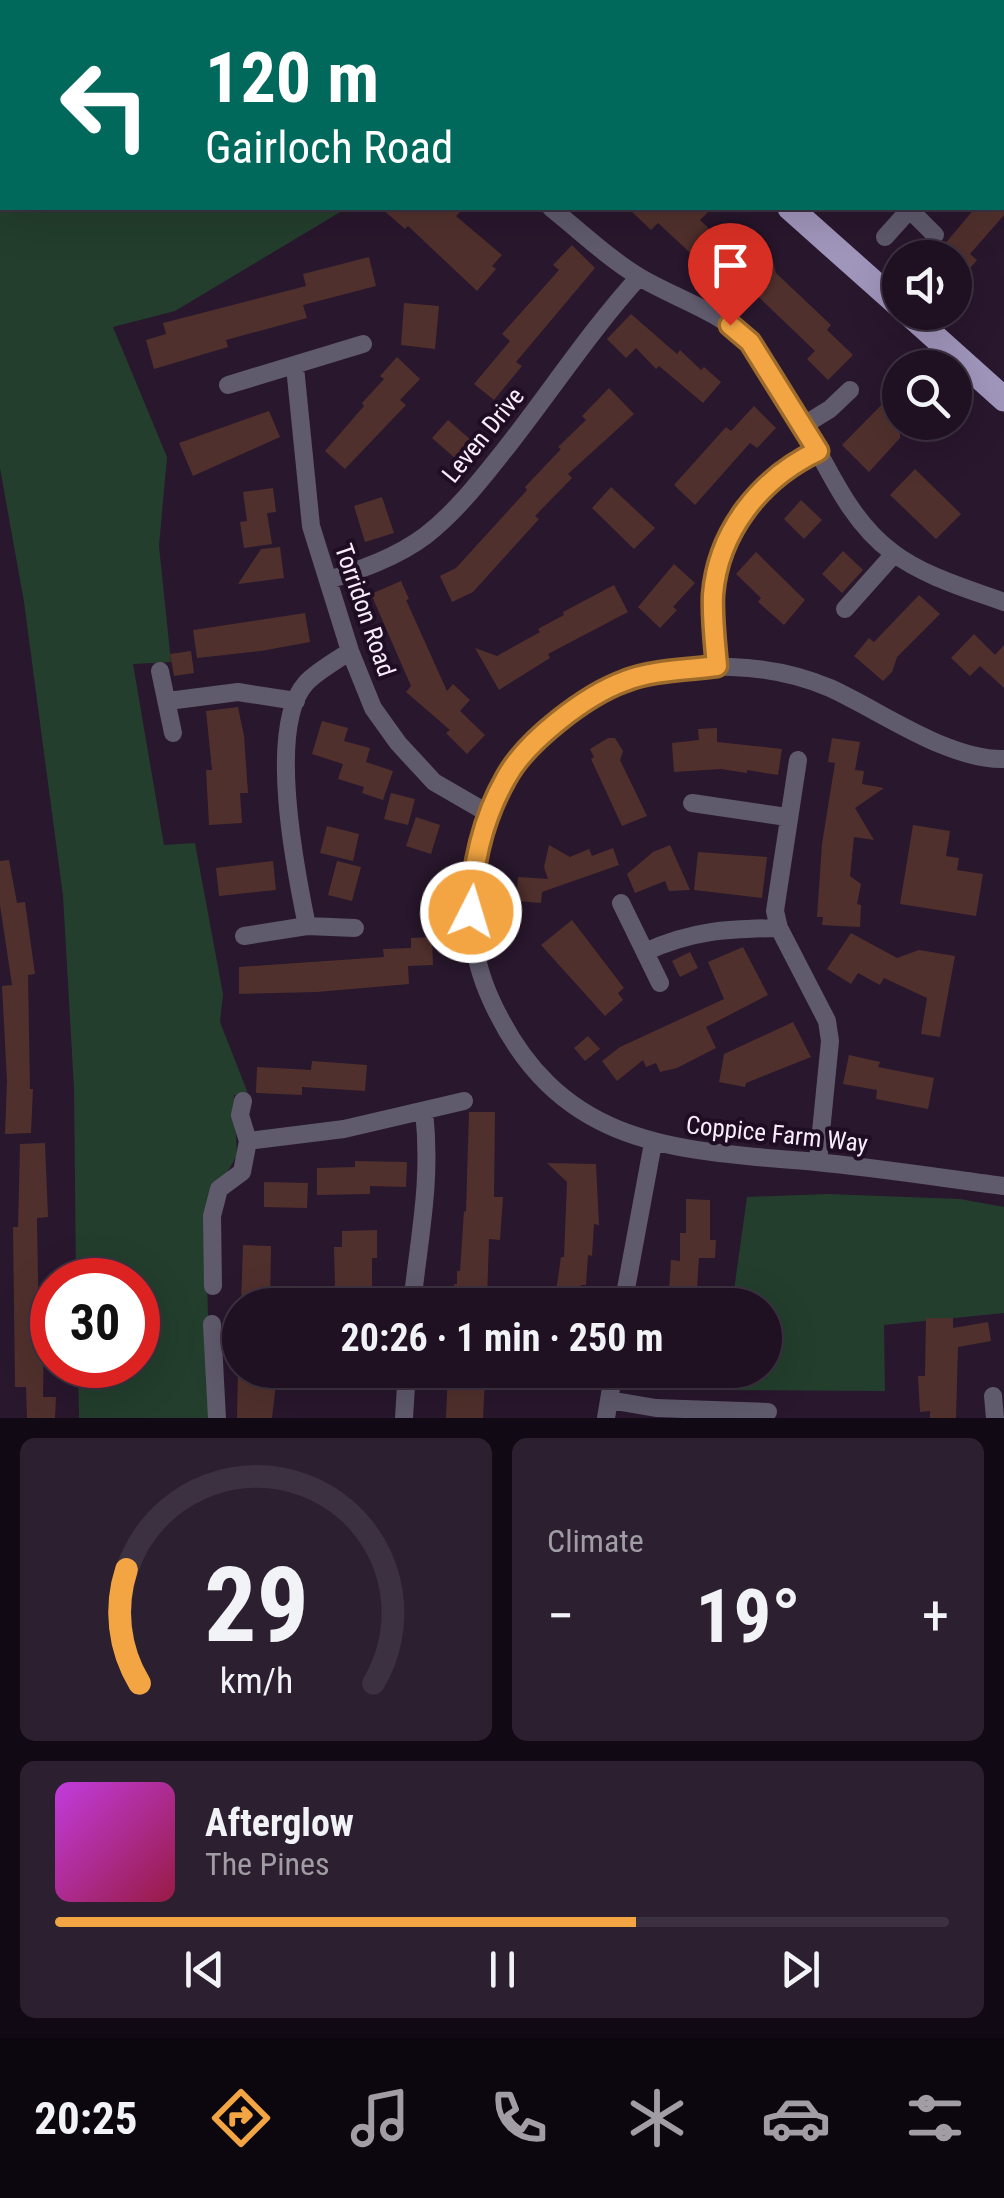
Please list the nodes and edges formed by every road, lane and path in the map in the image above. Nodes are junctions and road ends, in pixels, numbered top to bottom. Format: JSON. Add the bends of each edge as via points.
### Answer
{"nodes":[{"id":1,"x":554,"y":210,"type":"edge"},
{"id":2,"x":792,"y":210,"type":"edge"},
{"id":3,"x":908,"y":210,"type":"edge"},
{"id":4,"x":912,"y":210,"type":"edge"},
{"id":5,"x":935,"y":235,"type":"dead end"},
{"id":6,"x":885,"y":237,"type":"dead end"},
{"id":7,"x":639,"y":277,"type":"junction"},
{"id":8,"x":882,"y":290,"type":"edge"},
{"id":9,"x":927,"y":330,"type":"edge"},
{"id":10,"x":363,"y":344,"type":"dead end"},
{"id":11,"x":295,"y":367,"type":"junction"},
{"id":12,"x":228,"y":385,"type":"dead end"},
{"id":13,"x":850,"y":390,"type":"dead end"},
{"id":14,"x":1004,"y":399,"type":"edge"},
{"id":15,"x":804,"y":426,"type":"junction"},
{"id":16,"x":818,"y":451,"type":"junction"},
{"id":17,"x":894,"y":554,"type":"junction"},
{"id":18,"x":328,"y":580,"type":"junction"},
{"id":19,"x":1004,"y":602,"type":"edge"},
{"id":20,"x":846,"y":609,"type":"dead end"},
{"id":21,"x":350,"y":651,"type":"junction"},
{"id":22,"x":717,"y":666,"type":"junction"},
{"id":23,"x":160,"y":672,"type":"dead end"},
{"id":24,"x":168,"y":701,"type":"junction"},
{"id":25,"x":296,"y":701,"type":"junction"},
{"id":26,"x":173,"y":733,"type":"dead end"},
{"id":27,"x":1004,"y":759,"type":"edge"},
{"id":28,"x":798,"y":760,"type":"dead end"},
{"id":29,"x":692,"y":803,"type":"dead end"},
{"id":30,"x":491,"y":815,"type":"junction"},
{"id":31,"x":787,"y":817,"type":"junction"},
{"id":32,"x":621,"y":903,"type":"dead end"},
{"id":33,"x":307,"y":926,"type":"junction"},
{"id":34,"x":355,"y":928,"type":"dead end"},
{"id":35,"x":779,"y":928,"type":"junction"},
{"id":36,"x":244,"y":936,"type":"dead end"},
{"id":37,"x":645,"y":952,"type":"junction"},
{"id":38,"x":660,"y":984,"type":"dead end"},
{"id":39,"x":243,"y":1101,"type":"dead end"},
{"id":40,"x":464,"y":1101,"type":"dead end"},
{"id":41,"x":424,"y":1111,"type":"junction"},
{"id":42,"x":248,"y":1142,"type":"junction"},
{"id":43,"x":652,"y":1143,"type":"junction"},
{"id":44,"x":818,"y":1162,"type":"junction"},
{"id":45,"x":1004,"y":1186,"type":"edge"},
{"id":46,"x":214,"y":1286,"type":"dead end"},
{"id":47,"x":414,"y":1288,"type":"edge"},
{"id":48,"x":626,"y":1288,"type":"edge"},
{"id":49,"x":212,"y":1324,"type":"dead end"},
{"id":50,"x":406,"y":1388,"type":"edge"},
{"id":51,"x":994,"y":1396,"type":"dead end"},
{"id":52,"x":608,"y":1409,"type":"edge"},
{"id":53,"x":768,"y":1412,"type":"dead end"},
{"id":54,"x":741,"y":1415,"type":"edge"},
{"id":55,"x":217,"y":1418,"type":"edge"},
{"id":56,"x":404,"y":1418,"type":"edge"},
{"id":57,"x":994,"y":1418,"type":"edge"}],
"edges":[{"from":1,"to":7,"type":"street"},
{"from":2,"to":8,"type":"main road"},
{"from":3,"to":6,"type":"street"},
{"from":4,"to":5,"type":"street"},
{"from":7,"to":15,"type":"street","via":[[694,303],[750,342]]},
{"from":7,"to":18,"type":"street","name":"Leven Drive","via":[[452,511],[400,552]]},
{"from":9,"to":14,"type":"main road"},
{"from":10,"to":11,"type":"street"},
{"from":11,"to":12,"type":"street"},
{"from":11,"to":18,"type":"street","name":"Torridon Road","via":[[311,526]]},
{"from":13,"to":15,"type":"street"},
{"from":15,"to":16,"type":"street"},
{"from":16,"to":17,"type":"street","via":[[843,496]]},
{"from":16,"to":22,"type":"street","via":[[754,497],[729,534],[713,597]]},
{"from":17,"to":19,"type":"street"},
{"from":17,"to":20,"type":"street"},
{"from":18,"to":21,"type":"street","name":"Torridon Road"},
{"from":21,"to":25,"type":"street","via":[[305,684]]},
{"from":21,"to":30,"type":"street","name":"Torridon Road","via":[[373,708],[398,743],[434,782]]},
{"from":22,"to":27,"type":"street","name":"Coppice Farm Way","via":[[786,672],[912,731]]},
{"from":22,"to":30,"type":"street","name":"Coppice Farm Way","via":[[627,680],[589,699],[526,753],[506,777]]},
{"from":23,"to":24,"type":"street"},
{"from":24,"to":25,"type":"street","via":[[238,692]]},
{"from":24,"to":26,"type":"street"},
{"from":25,"to":33,"type":"street","via":[[288,732],[289,838]]},
{"from":28,"to":31,"type":"street"},
{"from":29,"to":31,"type":"street"},
{"from":30,"to":43,"type":"street","name":"Coppice Farm Way","via":[[472,875],[471,912],[476,956],[498,1016],[538,1076],[563,1098]]},
{"from":31,"to":35,"type":"street","via":[[775,911]]},
{"from":32,"to":37,"type":"street"},
{"from":33,"to":34,"type":"street"},
{"from":33,"to":36,"type":"street"},
{"from":35,"to":37,"type":"street","via":[[711,929]]},
{"from":35,"to":44,"type":"street","via":[[827,1020]]},
{"from":37,"to":38,"type":"street"},
{"from":39,"to":42,"type":"street"},
{"from":40,"to":41,"type":"street"},
{"from":41,"to":42,"type":"street"},
{"from":41,"to":47,"type":"street","via":[[428,1180]]},
{"from":42,"to":46,"type":"street","via":[[242,1172],[219,1189],[212,1216]]},
{"from":43,"to":44,"type":"street","name":"Coppice Farm Way"},
{"from":43,"to":48,"type":"street"},
{"from":44,"to":45,"type":"street","name":"Coppice Farm Way"},
{"from":49,"to":55,"type":"street"},
{"from":50,"to":56,"type":"street"},
{"from":51,"to":57,"type":"street"},
{"from":52,"to":54,"type":"street"},
{"from":53,"to":54,"type":"street"}]}
